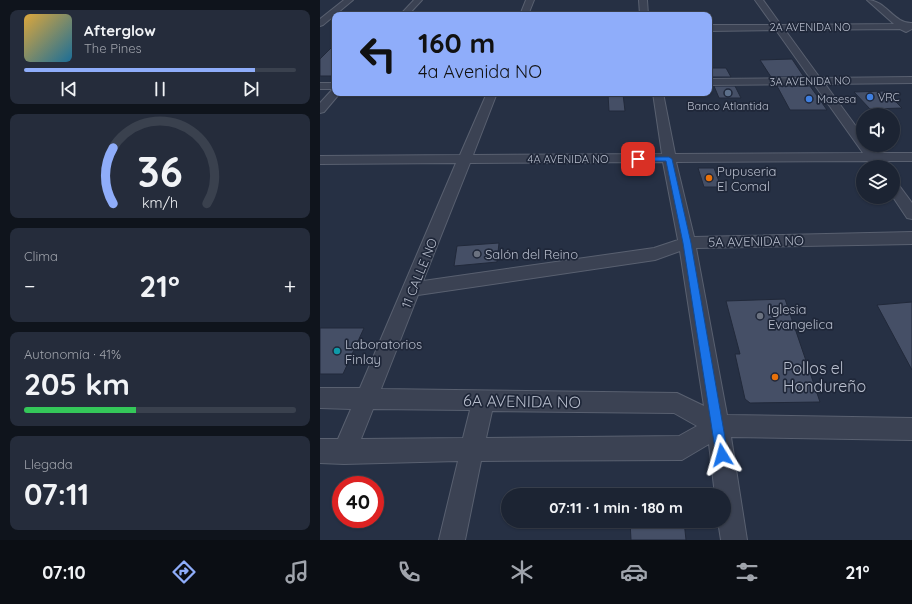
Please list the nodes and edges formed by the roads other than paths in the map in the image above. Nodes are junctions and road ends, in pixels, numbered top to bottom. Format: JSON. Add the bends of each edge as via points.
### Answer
{"nodes":[{"id":1,"x":349,"y":0,"type":"edge"},
{"id":2,"x":418,"y":0,"type":"edge"},
{"id":3,"x":530,"y":0,"type":"edge"},
{"id":4,"x":643,"y":0,"type":"edge"},
{"id":5,"x":759,"y":0,"type":"edge"},
{"id":6,"x":871,"y":0,"type":"edge"},
{"id":7,"x":337,"y":12,"type":"edge"},
{"id":8,"x":407,"y":12,"type":"edge"},
{"id":9,"x":525,"y":12,"type":"edge"},
{"id":10,"x":644,"y":12,"type":"edge"},
{"id":11,"x":332,"y":17,"type":"edge"},
{"id":12,"x":902,"y":26,"type":"junction"},
{"id":13,"x":912,"y":26,"type":"edge"},
{"id":14,"x":322,"y":27,"type":"edge"},
{"id":15,"x":779,"y":27,"type":"junction"},
{"id":16,"x":712,"y":28,"type":"edge"},
{"id":17,"x":912,"y":34,"type":"edge"},
{"id":18,"x":912,"y":80,"type":"edge"},
{"id":19,"x":817,"y":81,"type":"junction"},
{"id":20,"x":712,"y":82,"type":"edge"},
{"id":21,"x":320,"y":86,"type":"edge"},
{"id":22,"x":332,"y":86,"type":"edge"},
{"id":23,"x":332,"y":96,"type":"edge"},
{"id":24,"x":491,"y":96,"type":"edge"},
{"id":25,"x":658,"y":96,"type":"edge"},
{"id":26,"x":320,"y":110,"type":"edge"},
{"id":27,"x":912,"y":157,"type":"edge"},
{"id":28,"x":465,"y":159,"type":"junction"},
{"id":29,"x":669,"y":159,"type":"junction"},
{"id":30,"x":320,"y":160,"type":"edge"},
{"id":31,"x":874,"y":160,"type":"edge"},
{"id":32,"x":890,"y":160,"type":"edge"},
{"id":33,"x":856,"y":162,"type":"edge"},
{"id":34,"x":900,"y":197,"type":"edge"},
{"id":35,"x":912,"y":214,"type":"edge"},
{"id":36,"x":912,"y":238,"type":"edge"},
{"id":37,"x":687,"y":243,"type":"junction"},
{"id":38,"x":412,"y":290,"type":"junction"},
{"id":39,"x":320,"y":398,"type":"edge"},
{"id":40,"x":368,"y":398,"type":"junction"},
{"id":41,"x":482,"y":400,"type":"junction"},
{"id":42,"x":718,"y":426,"type":"junction"},
{"id":43,"x":912,"y":428,"type":"edge"},
{"id":44,"x":472,"y":450,"type":"junction"},
{"id":45,"x":320,"y":451,"type":"edge"},
{"id":46,"x":344,"y":452,"type":"junction"},
{"id":47,"x":452,"y":540,"type":"edge"},
{"id":48,"x":734,"y":540,"type":"edge"}],
"edges":[{"from":1,"to":7,"type":"street"},
{"from":2,"to":8,"type":"street"},
{"from":3,"to":9,"type":"street"},
{"from":4,"to":10,"type":"street"},
{"from":5,"to":15,"type":"street"},
{"from":6,"to":12,"type":"street"},
{"from":11,"to":14,"type":"street"},
{"from":12,"to":13,"type":"street","name":"2A AVENIDA NO"},
{"from":12,"to":15,"type":"street","name":"2A AVENIDA NO"},
{"from":12,"to":17,"type":"street"},
{"from":15,"to":16,"type":"street","name":"2A AVENIDA NO"},
{"from":15,"to":19,"type":"street"},
{"from":18,"to":19,"type":"street","name":"3A AVENIDA NO"},
{"from":19,"to":20,"type":"street","name":"3A AVENIDA NO"},
{"from":19,"to":31,"type":"street"},
{"from":21,"to":22,"type":"street"},
{"from":23,"to":26,"type":"street"},
{"from":24,"to":28,"type":"street","name":"11 CALLE NO"},
{"from":25,"to":29,"type":"street"},
{"from":27,"to":32,"type":"street","name":"4A AVENIDA NO"},
{"from":28,"to":29,"type":"street","name":"4A AVENIDA NO"},
{"from":28,"to":30,"type":"street","name":"4A AVENIDA NO"},
{"from":28,"to":38,"type":"street","name":"11 CALLE NO"},
{"from":29,"to":33,"type":"street","name":"4A AVENIDA NO"},
{"from":29,"to":37,"type":"street"},
{"from":34,"to":35,"type":"street"},
{"from":36,"to":37,"type":"street","name":"5A AVENIDA NO"},
{"from":37,"to":38,"type":"street","name":"5A AVENIDA NO","via":[[655,254]]},
{"from":37,"to":42,"type":"street"},
{"from":38,"to":40,"type":"street","name":"11 CALLE NO"},
{"from":39,"to":40,"type":"street","name":"6A AVENIDA NO"},
{"from":40,"to":41,"type":"street","name":"6A AVENIDA NO"},
{"from":40,"to":46,"type":"street","name":"11 CALLE NO"},
{"from":41,"to":42,"type":"street","name":"6A AVENIDA NO","via":[[677,403]]},
{"from":41,"to":44,"type":"street"},
{"from":42,"to":43,"type":"street","name":"6A AVENIDA NO"},
{"from":42,"to":44,"type":"street","via":[[682,448]]},
{"from":42,"to":48,"type":"street"},
{"from":44,"to":46,"type":"street"},
{"from":44,"to":47,"type":"street"},
{"from":45,"to":46,"type":"street"}]}
